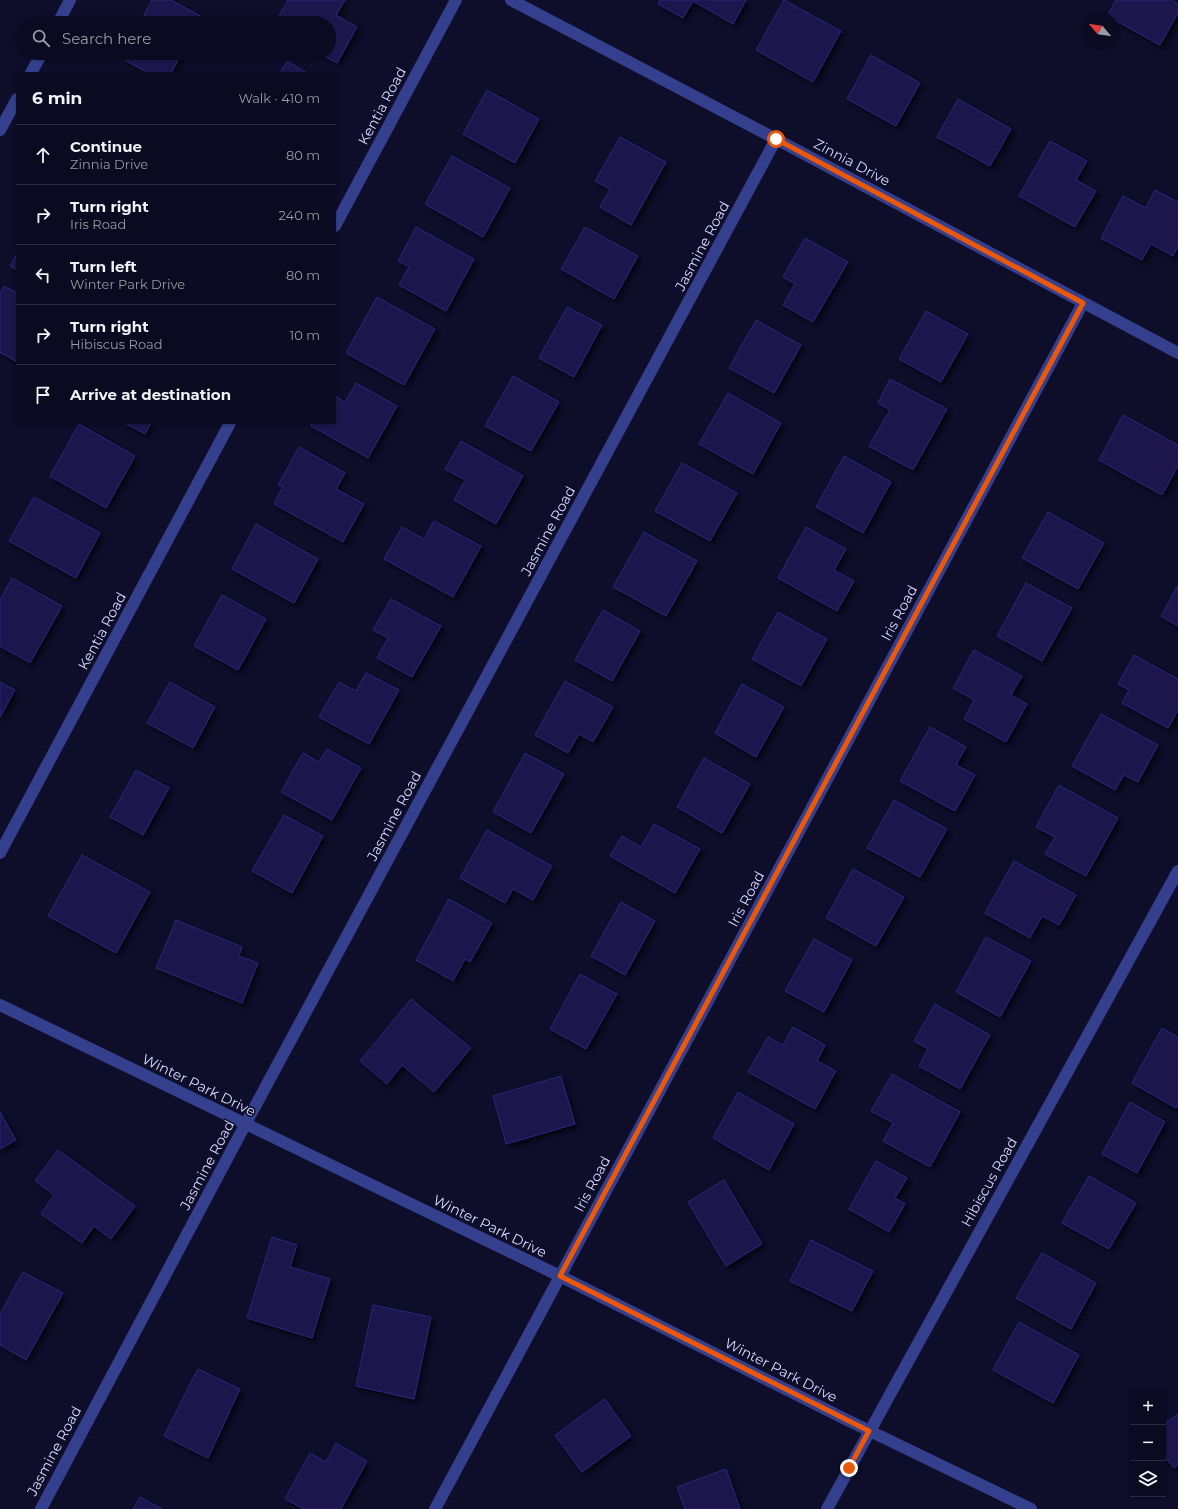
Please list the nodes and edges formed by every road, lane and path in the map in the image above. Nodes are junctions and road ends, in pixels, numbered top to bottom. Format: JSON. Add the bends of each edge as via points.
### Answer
{"nodes":[{"id":1,"x":70,"y":0,"type":"edge"},
{"id":2,"x":456,"y":0,"type":"edge"},
{"id":3,"x":511,"y":0,"type":"edge"},
{"id":4,"x":62,"y":16,"type":"edge"},
{"id":5,"x":38,"y":60,"type":"edge"},
{"id":6,"x":32,"y":72,"type":"edge"},
{"id":7,"x":16,"y":100,"type":"edge"},
{"id":8,"x":0,"y":130,"type":"edge"},
{"id":9,"x":776,"y":139,"type":"junction"},
{"id":10,"x":336,"y":224,"type":"edge"},
{"id":11,"x":1083,"y":303,"type":"junction"},
{"id":12,"x":1178,"y":353,"type":"edge"},
{"id":13,"x":229,"y":424,"type":"edge"},
{"id":14,"x":0,"y":853,"type":"edge"},
{"id":15,"x":1178,"y":871,"type":"edge"},
{"id":16,"x":0,"y":1005,"type":"edge"},
{"id":17,"x":245,"y":1125,"type":"junction"},
{"id":18,"x":560,"y":1276,"type":"junction"},
{"id":19,"x":869,"y":1431,"type":"junction"},
{"id":20,"x":41,"y":1509,"type":"edge"},
{"id":21,"x":435,"y":1509,"type":"edge"},
{"id":22,"x":827,"y":1509,"type":"edge"},
{"id":23,"x":1031,"y":1509,"type":"edge"}],
"edges":[{"from":1,"to":4,"type":"street"},
{"from":2,"to":10,"type":"street","name":"Kentia Road"},
{"from":3,"to":9,"type":"street","name":"Zinnia Drive"},
{"from":5,"to":6,"type":"street"},
{"from":7,"to":8,"type":"street"},
{"from":9,"to":11,"type":"street","name":"Zinnia Drive"},
{"from":9,"to":17,"type":"street","name":"Jasmine Road"},
{"from":11,"to":12,"type":"street","name":"Zinnia Drive"},
{"from":11,"to":18,"type":"street","name":"Iris Road"},
{"from":13,"to":14,"type":"street","name":"Kentia Road"},
{"from":15,"to":19,"type":"street","name":"Hibiscus Road"},
{"from":16,"to":17,"type":"street","name":"Winter Park Drive"},
{"from":17,"to":18,"type":"street","name":"Winter Park Drive"},
{"from":17,"to":20,"type":"street","name":"Jasmine Road"},
{"from":18,"to":19,"type":"street","name":"Winter Park Drive"},
{"from":18,"to":21,"type":"street","name":"Iris Road"},
{"from":19,"to":22,"type":"street","name":"Hibiscus Road"},
{"from":19,"to":23,"type":"street","name":"Winter Park Drive"}]}
